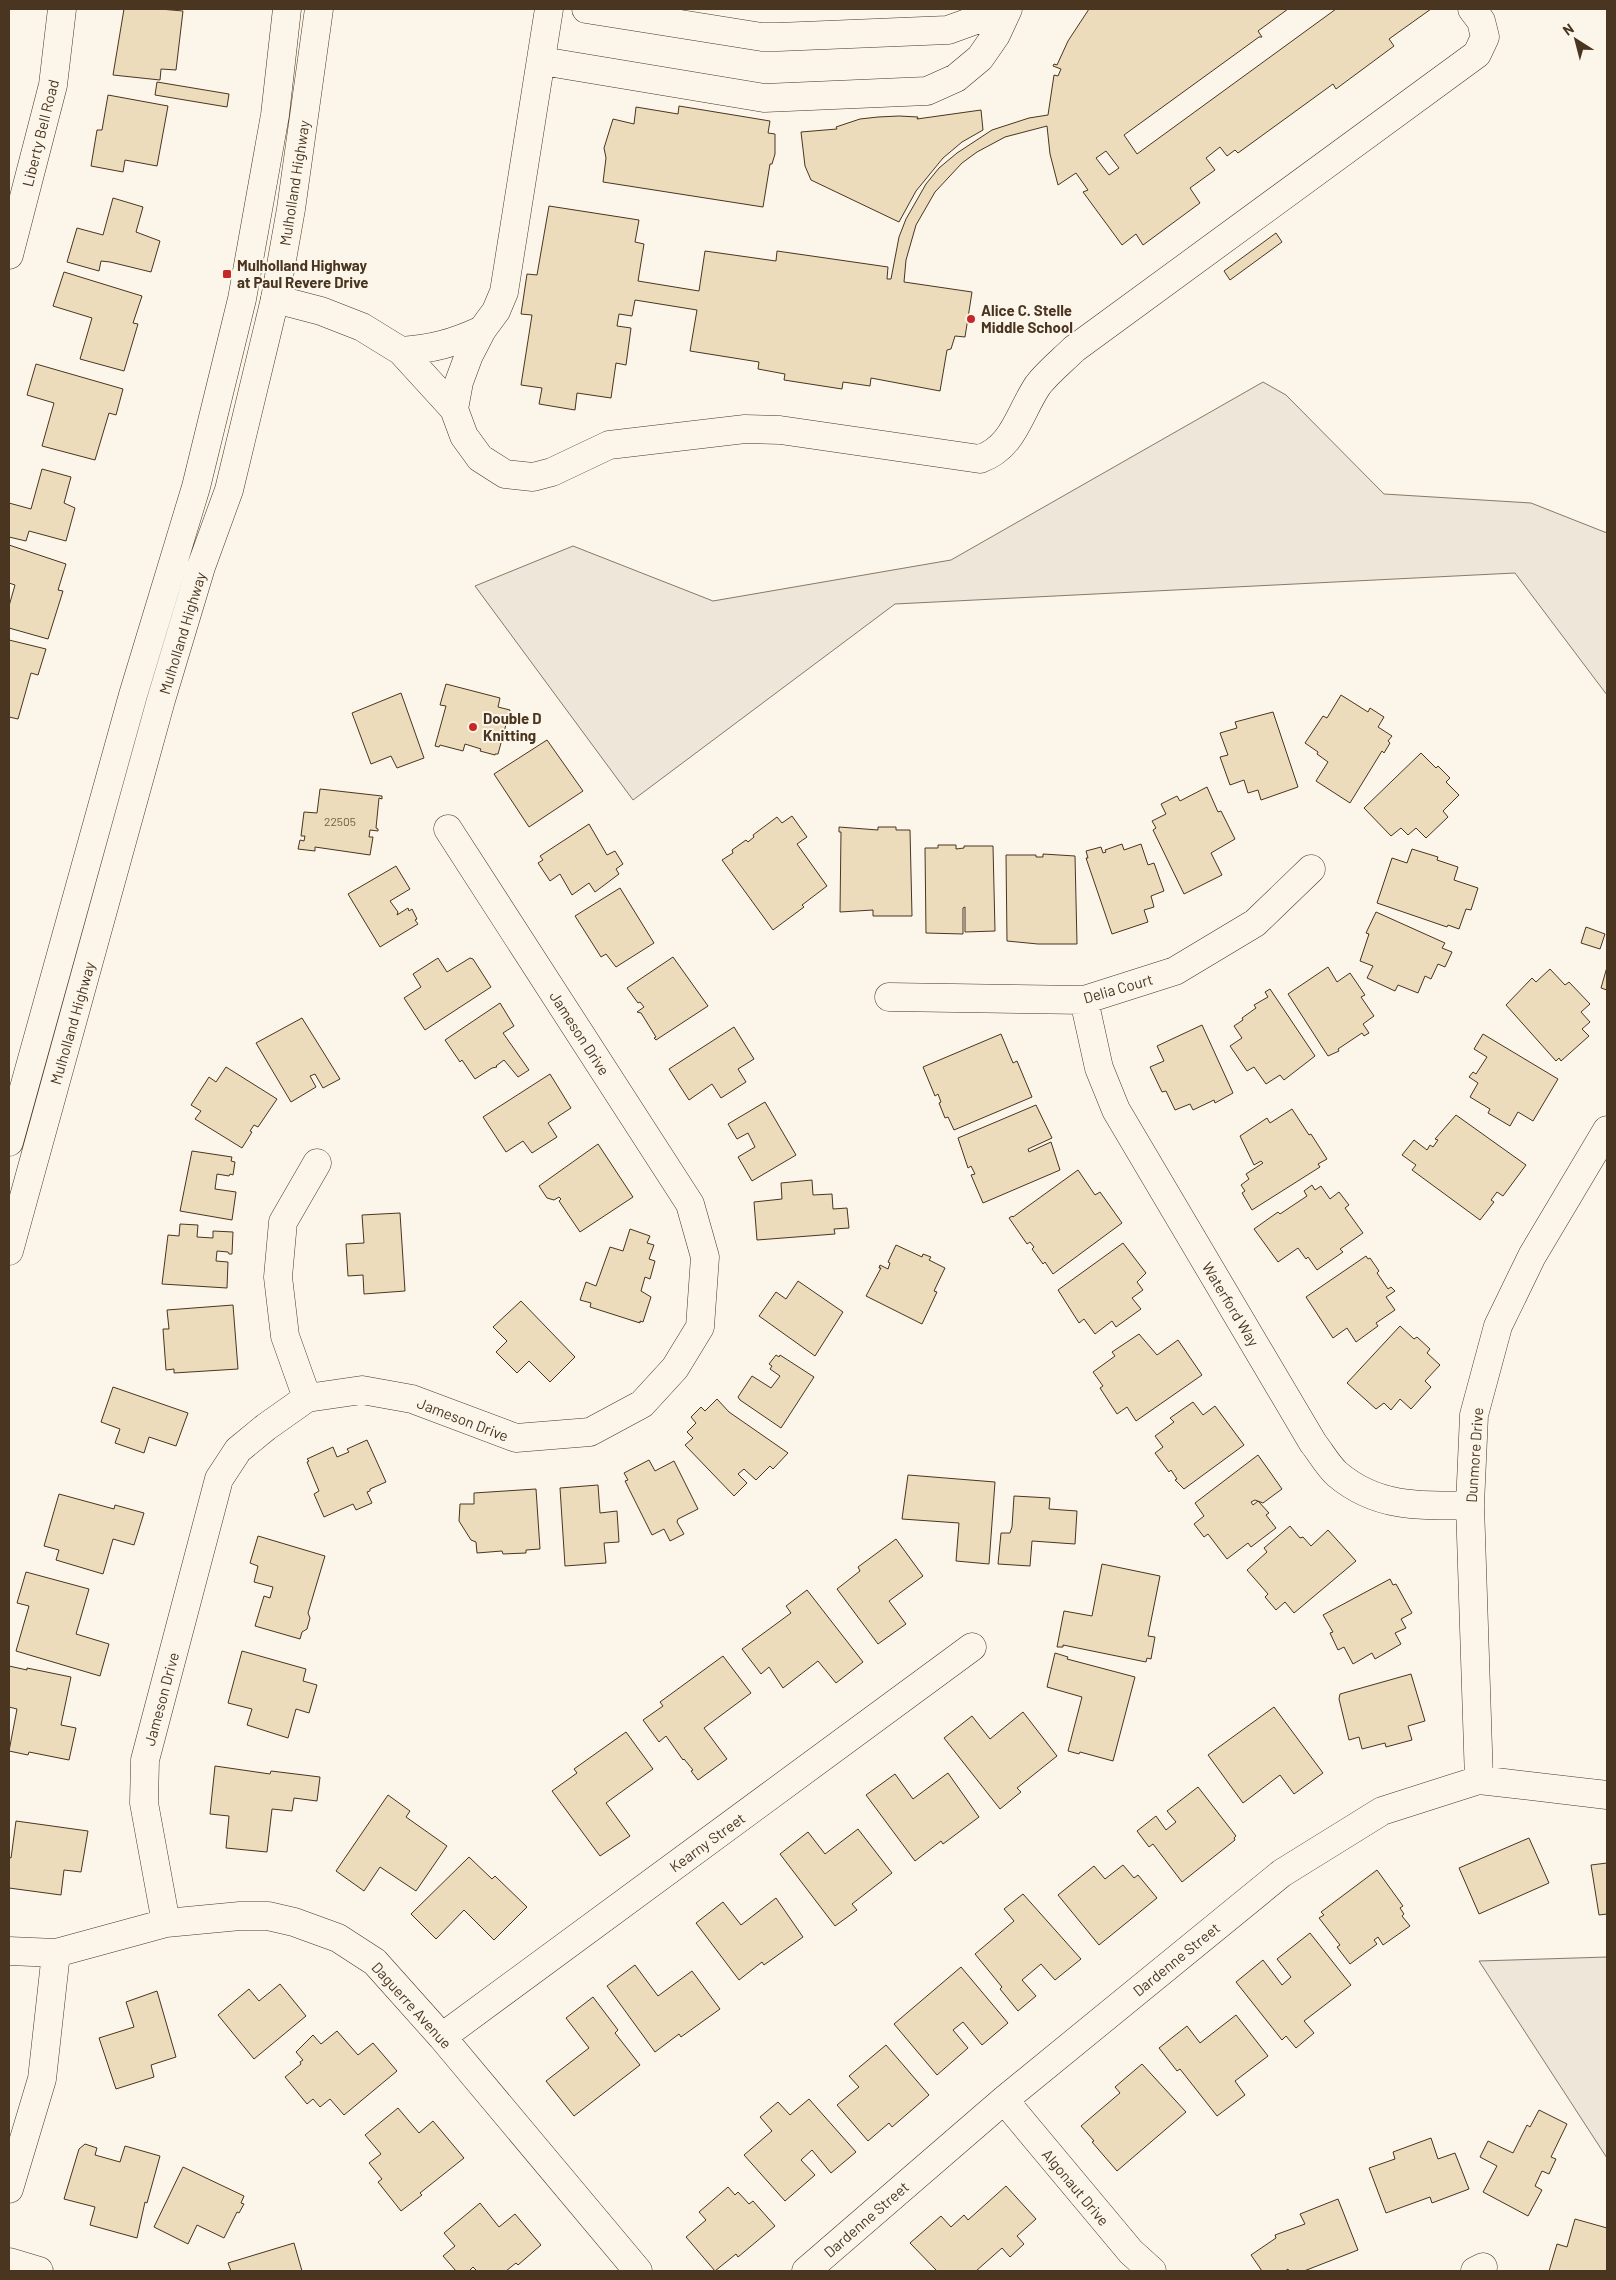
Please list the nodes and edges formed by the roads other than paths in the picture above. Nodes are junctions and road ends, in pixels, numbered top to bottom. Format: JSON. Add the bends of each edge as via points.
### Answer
{"nodes":[{"id":1,"x":62,"y":9,"type":"edge"},
{"id":2,"x":287,"y":9,"type":"edge"},
{"id":3,"x":319,"y":9,"type":"edge"},
{"id":4,"x":549,"y":9,"type":"edge"},
{"id":5,"x":586,"y":9,"type":"edge"},
{"id":6,"x":1007,"y":9,"type":"edge"},
{"id":7,"x":1472,"y":9,"type":"edge"},
{"id":8,"x":542,"y":61,"type":"junction"},
{"id":9,"x":9,"y":255,"type":"edge"},
{"id":10,"x":275,"y":299,"type":"junction"},
{"id":11,"x":482,"y":330,"type":"junction"},
{"id":12,"x":401,"y":351,"type":"junction"},
{"id":13,"x":454,"y":409,"type":"junction"},
{"id":14,"x":448,"y":829,"type":"dead end"},
{"id":15,"x":1311,"y":869,"type":"dead end"},
{"id":16,"x":888,"y":996,"type":"dead end"},
{"id":17,"x":1084,"y":1000,"type":"junction"},
{"id":18,"x":1607,"y":1130,"type":"edge"},
{"id":19,"x":9,"y":1142,"type":"edge"},
{"id":20,"x":317,"y":1164,"type":"dead end"},
{"id":21,"x":9,"y":1251,"type":"edge"},
{"id":22,"x":307,"y":1398,"type":"junction"},
{"id":23,"x":1470,"y":1505,"type":"junction"},
{"id":24,"x":972,"y":1647,"type":"dead end"},
{"id":25,"x":1479,"y":1780,"type":"junction"},
{"id":26,"x":1607,"y":1795,"type":"edge"},
{"id":27,"x":166,"y":1923,"type":"junction"},
{"id":28,"x":9,"y":1951,"type":"edge"},
{"id":29,"x":56,"y":1953,"type":"junction"},
{"id":30,"x":442,"y":2037,"type":"junction"},
{"id":31,"x":1004,"y":2100,"type":"junction"},
{"id":32,"x":9,"y":2189,"type":"edge"},
{"id":33,"x":9,"y":2262,"type":"edge"},
{"id":34,"x":39,"y":2271,"type":"edge"},
{"id":35,"x":638,"y":2271,"type":"edge"},
{"id":36,"x":806,"y":2271,"type":"edge"},
{"id":37,"x":1152,"y":2271,"type":"edge"}],
"edges":[{"from":1,"to":9,"type":"street","name":"Liberty Bell Road","via":[[53,85]]},
{"from":2,"to":19,"type":"street","name":"Mulholland Highway","via":[[275,115],[231,346],[196,487],[133,695]]},
{"from":3,"to":10,"type":"street","name":"Mulholland Highway"},
{"from":4,"to":8,"type":"street"},
{"from":5,"to":6,"type":"street","via":[[778,37],[948,30]]},
{"from":6,"to":8,"type":"street","via":[[996,35],[980,58],[956,78],[927,91],[764,98]]},
{"from":7,"to":13,"type":"street","via":[[1481,21],[1485,37],[1477,54],[1074,349],[1039,384],[1004,445],[993,454],[980,459],[780,430],[745,429],[609,445],[552,472],[533,477],[505,474],[480,458],[464,436]]},
{"from":8,"to":11,"type":"street","via":[[504,292],[496,311]]},
{"from":10,"to":12,"type":"street","via":[[321,311],[362,327]]},
{"from":10,"to":21,"type":"street","name":"Mulholland Highway","via":[[229,490],[201,567],[161,700]]},
{"from":11,"to":12,"type":"street","via":[[429,349]]},
{"from":11,"to":13,"type":"street","via":[[459,382]]},
{"from":12,"to":13,"type":"street"},
{"from":14,"to":22,"type":"street","name":"Jameson Drive","via":[[690,1204],[705,1257],[700,1327],[675,1368],[642,1404],[590,1432],[516,1438],[412,1399],[362,1390]]},
{"from":15,"to":17,"type":"street","name":"Delia Court","via":[[1255,923],[1175,971]]},
{"from":16,"to":17,"type":"street","name":"Delia Court"},
{"from":17,"to":23,"type":"street","name":"Waterford Way","via":[[1099,1068],[1116,1110],[1313,1443],[1336,1474],[1372,1497],[1419,1506]]},
{"from":18,"to":23,"type":"street","name":"Dunmore Drive","via":[[1532,1256],[1498,1326],[1474,1415]]},
{"from":20,"to":22,"type":"street","via":[[283,1222],[278,1277],[285,1336]]},
{"from":22,"to":27,"type":"street","name":"Jameson Drive","via":[[238,1450],[219,1479],[145,1760],[144,1803]]},
{"from":23,"to":25,"type":"street","name":"Dunmore Drive"},
{"from":24,"to":30,"type":"street","name":"Kearny Street"},
{"from":25,"to":26,"type":"street","name":"Dardenne Street"},
{"from":25,"to":31,"type":"street","name":"Dardenne Street","via":[[1382,1811],[1282,1873]]},
{"from":27,"to":29,"type":"street","name":"Daguerre Avenue"},
{"from":27,"to":30,"type":"street","name":"Daguerre Avenue","via":[[268,1916],[338,1938],[376,1962]]},
{"from":28,"to":29,"type":"street","name":"Daguerre Avenue"},
{"from":29,"to":32,"type":"street","via":[[42,2079]]},
{"from":30,"to":35,"type":"street","name":"Daguerre Avenue"},
{"from":31,"to":36,"type":"street","name":"Dardenne Street"},
{"from":31,"to":37,"type":"street","name":"Algonaut Drive","via":[[1131,2252]]},
{"from":33,"to":34,"type":"street"}]}
